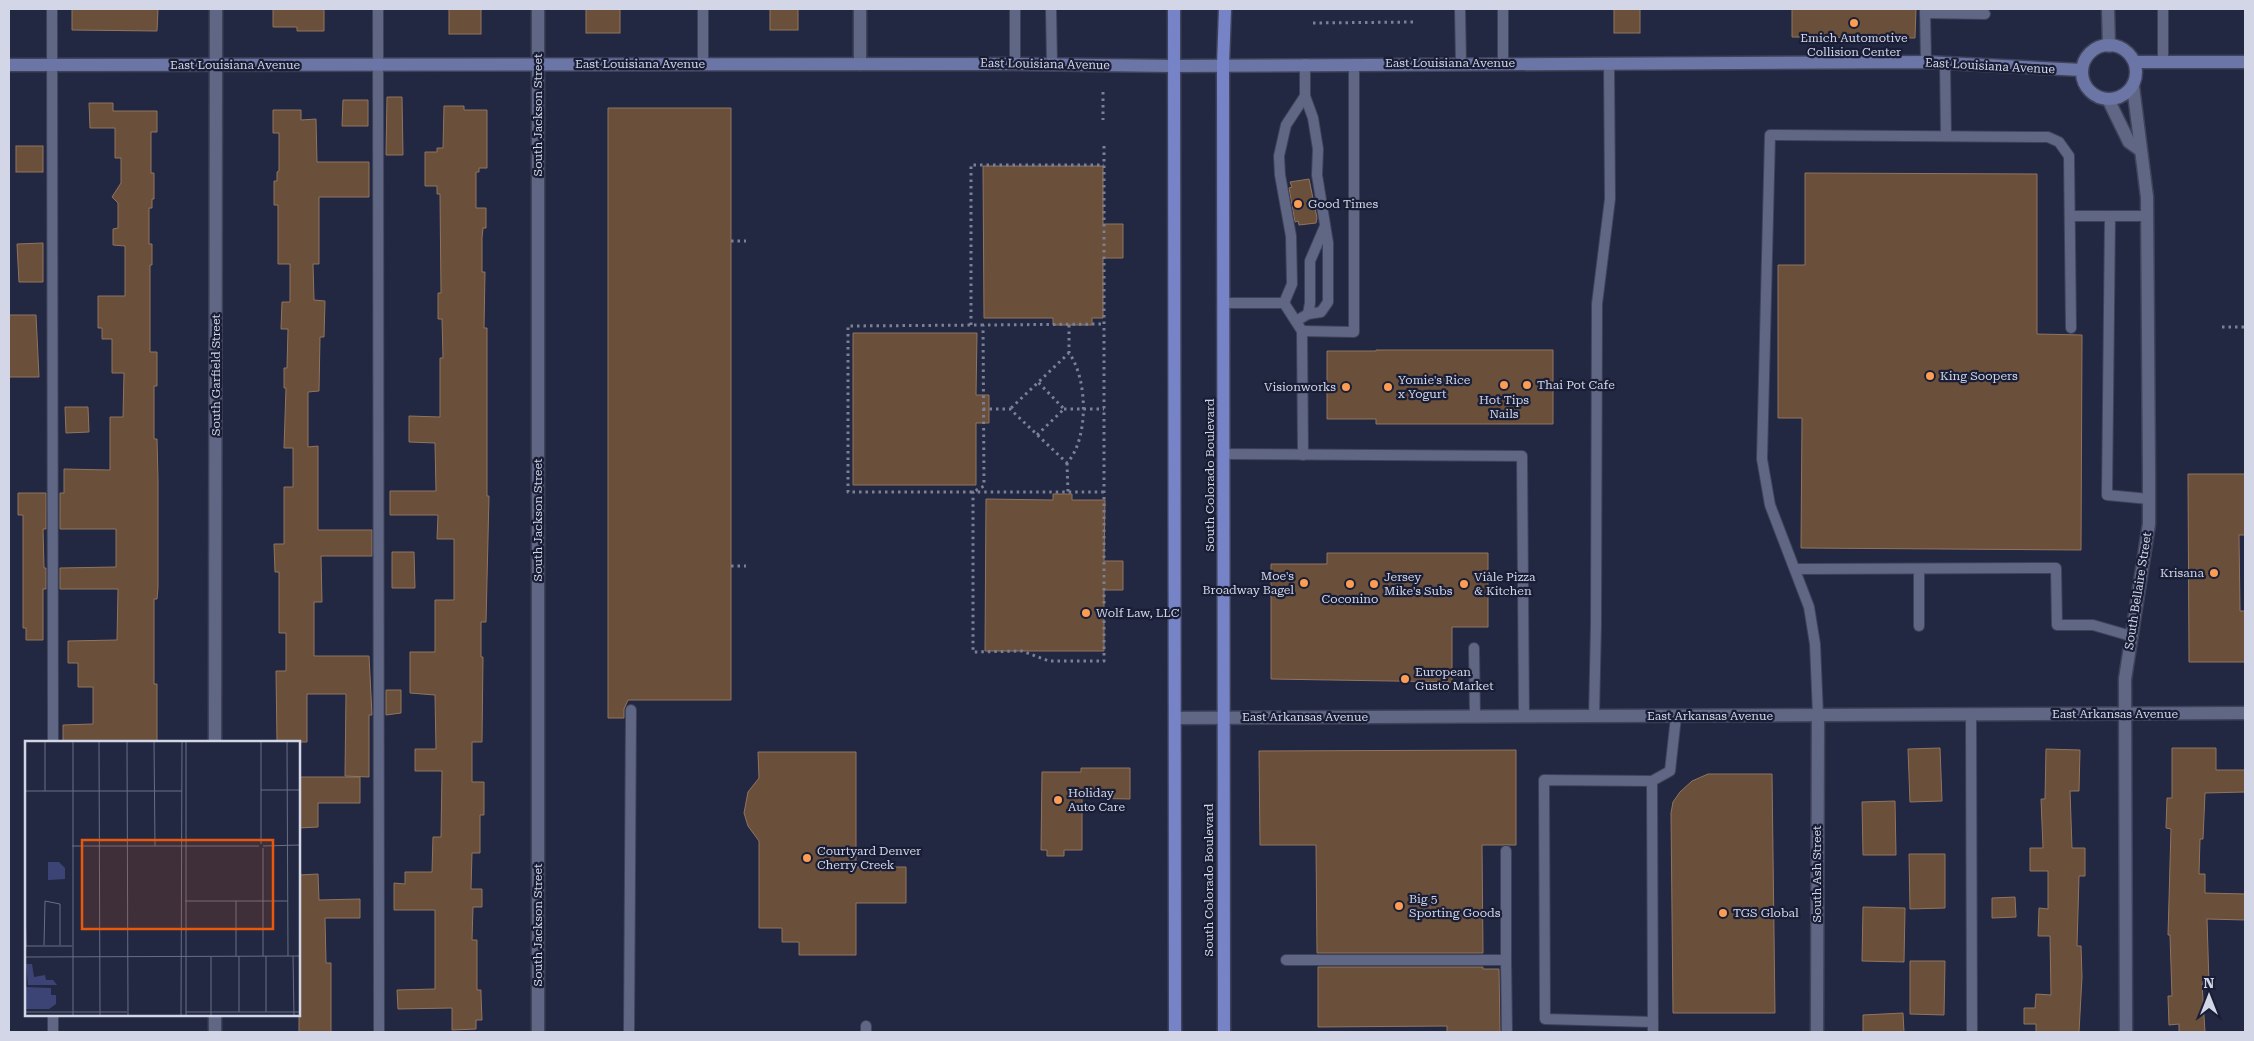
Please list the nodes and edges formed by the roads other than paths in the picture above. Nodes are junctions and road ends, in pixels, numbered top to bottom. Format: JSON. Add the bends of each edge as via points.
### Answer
{"nodes":[{"id":1,"x":52,"y":9,"type":"edge"},
{"id":2,"x":216,"y":9,"type":"edge"},
{"id":3,"x":378,"y":9,"type":"edge"},
{"id":4,"x":538,"y":9,"type":"edge"},
{"id":5,"x":704,"y":9,"type":"edge"},
{"id":6,"x":860,"y":9,"type":"edge"},
{"id":7,"x":1015,"y":9,"type":"edge"},
{"id":8,"x":1051,"y":9,"type":"edge"},
{"id":9,"x":1174,"y":9,"type":"edge"},
{"id":10,"x":1225,"y":9,"type":"edge"},
{"id":11,"x":1460,"y":9,"type":"edge"},
{"id":12,"x":1503,"y":9,"type":"edge"},
{"id":13,"x":2108,"y":9,"type":"edge"},
{"id":14,"x":2162,"y":9,"type":"edge"},
{"id":15,"x":1925,"y":11,"type":"edge"},
{"id":16,"x":1985,"y":14,"type":"dead end"},
{"id":17,"x":2109,"y":46,"type":"junction"},
{"id":18,"x":1926,"y":62,"type":"junction"},
{"id":19,"x":2135,"y":62,"type":"junction"},
{"id":20,"x":2163,"y":62,"type":"junction"},
{"id":21,"x":2245,"y":62,"type":"edge"},
{"id":22,"x":1461,"y":63,"type":"junction"},
{"id":23,"x":1504,"y":63,"type":"junction"},
{"id":24,"x":1609,"y":63,"type":"junction"},
{"id":25,"x":1945,"y":63,"type":"junction"},
{"id":26,"x":538,"y":64,"type":"junction"},
{"id":27,"x":704,"y":64,"type":"junction"},
{"id":28,"x":860,"y":64,"type":"junction"},
{"id":29,"x":1015,"y":64,"type":"junction"},
{"id":30,"x":1052,"y":64,"type":"junction"},
{"id":31,"x":1305,"y":64,"type":"junction"},
{"id":32,"x":1354,"y":64,"type":"junction"},
{"id":33,"x":9,"y":65,"type":"edge"},
{"id":34,"x":52,"y":65,"type":"junction"},
{"id":35,"x":216,"y":65,"type":"junction"},
{"id":36,"x":377,"y":65,"type":"junction"},
{"id":37,"x":1224,"y":65,"type":"junction"},
{"id":38,"x":1174,"y":66,"type":"junction"},
{"id":39,"x":2082,"y":70,"type":"junction"},
{"id":40,"x":2133,"y":86,"type":"junction"},
{"id":41,"x":1305,"y":96,"type":"junction"},
{"id":42,"x":2108,"y":99,"type":"junction"},
{"id":43,"x":1946,"y":136,"type":"junction"},
{"id":44,"x":2140,"y":150,"type":"junction"},
{"id":45,"x":2070,"y":216,"type":"junction"},
{"id":46,"x":2110,"y":216,"type":"junction"},
{"id":47,"x":2147,"y":216,"type":"junction"},
{"id":48,"x":1326,"y":226,"type":"junction"},
{"id":49,"x":1224,"y":303,"type":"junction"},
{"id":50,"x":1284,"y":303,"type":"junction"},
{"id":51,"x":1308,"y":314,"type":"junction"},
{"id":52,"x":1296,"y":321,"type":"junction"},
{"id":53,"x":2071,"y":328,"type":"dead end"},
{"id":54,"x":1302,"y":331,"type":"junction"},
{"id":55,"x":1223,"y":454,"type":"junction"},
{"id":56,"x":1303,"y":455,"type":"junction"},
{"id":57,"x":2149,"y":499,"type":"junction"},
{"id":58,"x":1796,"y":569,"type":"junction"},
{"id":59,"x":1919,"y":569,"type":"junction"},
{"id":60,"x":1919,"y":626,"type":"dead end"},
{"id":61,"x":2131,"y":636,"type":"junction"},
{"id":62,"x":1474,"y":648,"type":"dead end"},
{"id":63,"x":631,"y":710,"type":"dead end"},
{"id":64,"x":2125,"y":713,"type":"junction"},
{"id":65,"x":2245,"y":713,"type":"edge"},
{"id":66,"x":1971,"y":714,"type":"junction"},
{"id":67,"x":1818,"y":715,"type":"junction"},
{"id":68,"x":1223,"y":717,"type":"junction"},
{"id":69,"x":1475,"y":717,"type":"junction"},
{"id":70,"x":1524,"y":717,"type":"junction"},
{"id":71,"x":1594,"y":717,"type":"junction"},
{"id":72,"x":1676,"y":717,"type":"junction"},
{"id":73,"x":1175,"y":718,"type":"junction"},
{"id":74,"x":53,"y":741,"type":"edge"},
{"id":75,"x":215,"y":741,"type":"edge"},
{"id":76,"x":1652,"y":781,"type":"junction"},
{"id":77,"x":1506,"y":851,"type":"dead end"},
{"id":78,"x":1286,"y":960,"type":"dead end"},
{"id":79,"x":1506,"y":960,"type":"junction"},
{"id":80,"x":53,"y":1016,"type":"edge"},
{"id":81,"x":215,"y":1016,"type":"edge"},
{"id":82,"x":1653,"y":1027,"type":"edge"},
{"id":83,"x":53,"y":1032,"type":"edge"},
{"id":84,"x":215,"y":1032,"type":"edge"},
{"id":85,"x":379,"y":1032,"type":"edge"},
{"id":86,"x":538,"y":1032,"type":"edge"},
{"id":87,"x":629,"y":1032,"type":"edge"},
{"id":88,"x":1175,"y":1032,"type":"edge"},
{"id":89,"x":1224,"y":1032,"type":"edge"},
{"id":90,"x":1507,"y":1032,"type":"edge"},
{"id":91,"x":1817,"y":1032,"type":"edge"},
{"id":92,"x":1972,"y":1032,"type":"edge"},
{"id":93,"x":2126,"y":1032,"type":"edge"}],
"edges":[{"from":1,"to":34,"type":"lane"},
{"from":2,"to":35,"type":"street","name":"South Garfield Street"},
{"from":3,"to":36,"type":"lane"},
{"from":4,"to":26,"type":"street","name":"South Jackson Street"},
{"from":5,"to":27,"type":"lane"},
{"from":6,"to":28,"type":"street"},
{"from":7,"to":29,"type":"lane"},
{"from":8,"to":30,"type":"lane"},
{"from":9,"to":38,"type":"main road"},
{"from":10,"to":37,"type":"main road","name":"South Colorado Boulevard"},
{"from":11,"to":22,"type":"lane"},
{"from":12,"to":23,"type":"lane"},
{"from":13,"to":17,"type":"street"},
{"from":14,"to":20,"type":"lane"},
{"from":15,"to":16,"type":"lane"},
{"from":15,"to":18,"type":"lane"},
{"from":17,"to":19,"type":"street","via":[[2128,52]]},
{"from":17,"to":39,"type":"street","via":[[2094,50]]},
{"from":18,"to":24,"type":"street","name":"East Louisiana Avenue"},
{"from":18,"to":25,"type":"street","name":"East Louisiana Avenue"},
{"from":19,"to":20,"type":"street"},
{"from":19,"to":40,"type":"street","via":[[2137,74]]},
{"from":20,"to":21,"type":"street"},
{"from":22,"to":23,"type":"street","name":"East Louisiana Avenue"},
{"from":22,"to":32,"type":"street","name":"East Louisiana Avenue"},
{"from":23,"to":24,"type":"street","name":"East Louisiana Avenue"},
{"from":24,"to":71,"type":"lane","via":[[1610,199],[1596,304]]},
{"from":25,"to":39,"type":"street","name":"East Louisiana Avenue"},
{"from":25,"to":43,"type":"lane"},
{"from":26,"to":27,"type":"street","name":"East Louisiana Avenue"},
{"from":26,"to":36,"type":"street","name":"East Louisiana Avenue"},
{"from":26,"to":86,"type":"street","name":"South Jackson Street"},
{"from":27,"to":28,"type":"street","name":"East Louisiana Avenue"},
{"from":28,"to":29,"type":"street","name":"East Louisiana Avenue"},
{"from":29,"to":30,"type":"street","name":"East Louisiana Avenue"},
{"from":30,"to":38,"type":"street","name":"East Louisiana Avenue"},
{"from":31,"to":32,"type":"street","name":"East Louisiana Avenue"},
{"from":31,"to":37,"type":"street","name":"East Louisiana Avenue"},
{"from":31,"to":41,"type":"lane"},
{"from":32,"to":54,"type":"lane","via":[[1354,332]]},
{"from":33,"to":34,"type":"street","name":"East Louisiana Avenue"},
{"from":34,"to":35,"type":"street","name":"East Louisiana Avenue"},
{"from":34,"to":74,"type":"lane"},
{"from":35,"to":36,"type":"street","name":"East Louisiana Avenue"},
{"from":35,"to":75,"type":"street","name":"South Garfield Street"},
{"from":36,"to":85,"type":"lane"},
{"from":37,"to":38,"type":"street","name":"East Louisiana Avenue"},
{"from":37,"to":49,"type":"main road","name":"South Colorado Boulevard"},
{"from":38,"to":73,"type":"main road"},
{"from":39,"to":42,"type":"street","via":[[2090,92]]},
{"from":40,"to":42,"type":"street","via":[[2125,95]]},
{"from":40,"to":44,"type":"street","name":"South Bellaire Street"},
{"from":41,"to":48,"type":"lane","via":[[1314,118],[1317,175]]},
{"from":41,"to":50,"type":"lane","via":[[1286,125],[1279,156],[1291,236],[1292,284]]},
{"from":42,"to":44,"type":"street","via":[[2129,142]]},
{"from":43,"to":45,"type":"lane","via":[[2048,137],[2059,142],[2069,156]]},
{"from":43,"to":58,"type":"lane","via":[[1770,135],[1762,459],[1770,505]]},
{"from":44,"to":47,"type":"street","name":"South Bellaire Street"},
{"from":45,"to":46,"type":"lane"},
{"from":45,"to":53,"type":"lane"},
{"from":46,"to":47,"type":"lane"},
{"from":46,"to":57,"type":"lane","via":[[2107,496]]},
{"from":47,"to":57,"type":"street","name":"South Bellaire Street"},
{"from":48,"to":51,"type":"lane","via":[[1310,261]]},
{"from":48,"to":51,"type":"lane","via":[[1328,302],[1321,312]]},
{"from":49,"to":50,"type":"lane"},
{"from":49,"to":55,"type":"main road","name":"South Colorado Boulevard"},
{"from":50,"to":52,"type":"lane"},
{"from":51,"to":52,"type":"lane"},
{"from":52,"to":54,"type":"lane"},
{"from":54,"to":56,"type":"lane"},
{"from":55,"to":56,"type":"lane"},
{"from":55,"to":68,"type":"main road","name":"South Colorado Boulevard"},
{"from":56,"to":70,"type":"lane","via":[[1522,456]]},
{"from":57,"to":61,"type":"street","name":"South Bellaire Street","via":[[2143,566]]},
{"from":58,"to":59,"type":"lane"},
{"from":58,"to":67,"type":"lane","via":[[1809,607],[1814,635]]},
{"from":59,"to":60,"type":"lane"},
{"from":59,"to":61,"type":"lane","via":[[2056,568],[2057,625],[2093,625]]},
{"from":61,"to":64,"type":"street","name":"South Bellaire Street"},
{"from":62,"to":69,"type":"lane"},
{"from":63,"to":87,"type":"lane"},
{"from":64,"to":65,"type":"street","name":"East Arkansas Avenue"},
{"from":64,"to":66,"type":"street","name":"East Arkansas Avenue"},
{"from":64,"to":93,"type":"street","name":"South Bellaire Street"},
{"from":66,"to":67,"type":"street","name":"East Arkansas Avenue"},
{"from":66,"to":92,"type":"lane"},
{"from":67,"to":72,"type":"street","name":"East Arkansas Avenue"},
{"from":67,"to":91,"type":"street","name":"South Ash Street"},
{"from":68,"to":69,"type":"street","name":"East Arkansas Avenue"},
{"from":68,"to":73,"type":"street","name":"East Arkansas Avenue"},
{"from":68,"to":89,"type":"main road","name":"South Colorado Boulevard"},
{"from":69,"to":70,"type":"street","name":"East Arkansas Avenue"},
{"from":70,"to":71,"type":"street","name":"East Arkansas Avenue"},
{"from":71,"to":72,"type":"street","name":"East Arkansas Avenue"},
{"from":72,"to":76,"type":"lane","via":[[1670,770]]},
{"from":73,"to":88,"type":"main road"},
{"from":76,"to":82,"type":"lane"},
{"from":76,"to":82,"type":"lane","via":[[1544,780],[1544,829],[1545,1019]]},
{"from":77,"to":79,"type":"lane"},
{"from":78,"to":79,"type":"lane"},
{"from":79,"to":90,"type":"lane"},
{"from":80,"to":83,"type":"lane"},
{"from":81,"to":84,"type":"street"}]}
